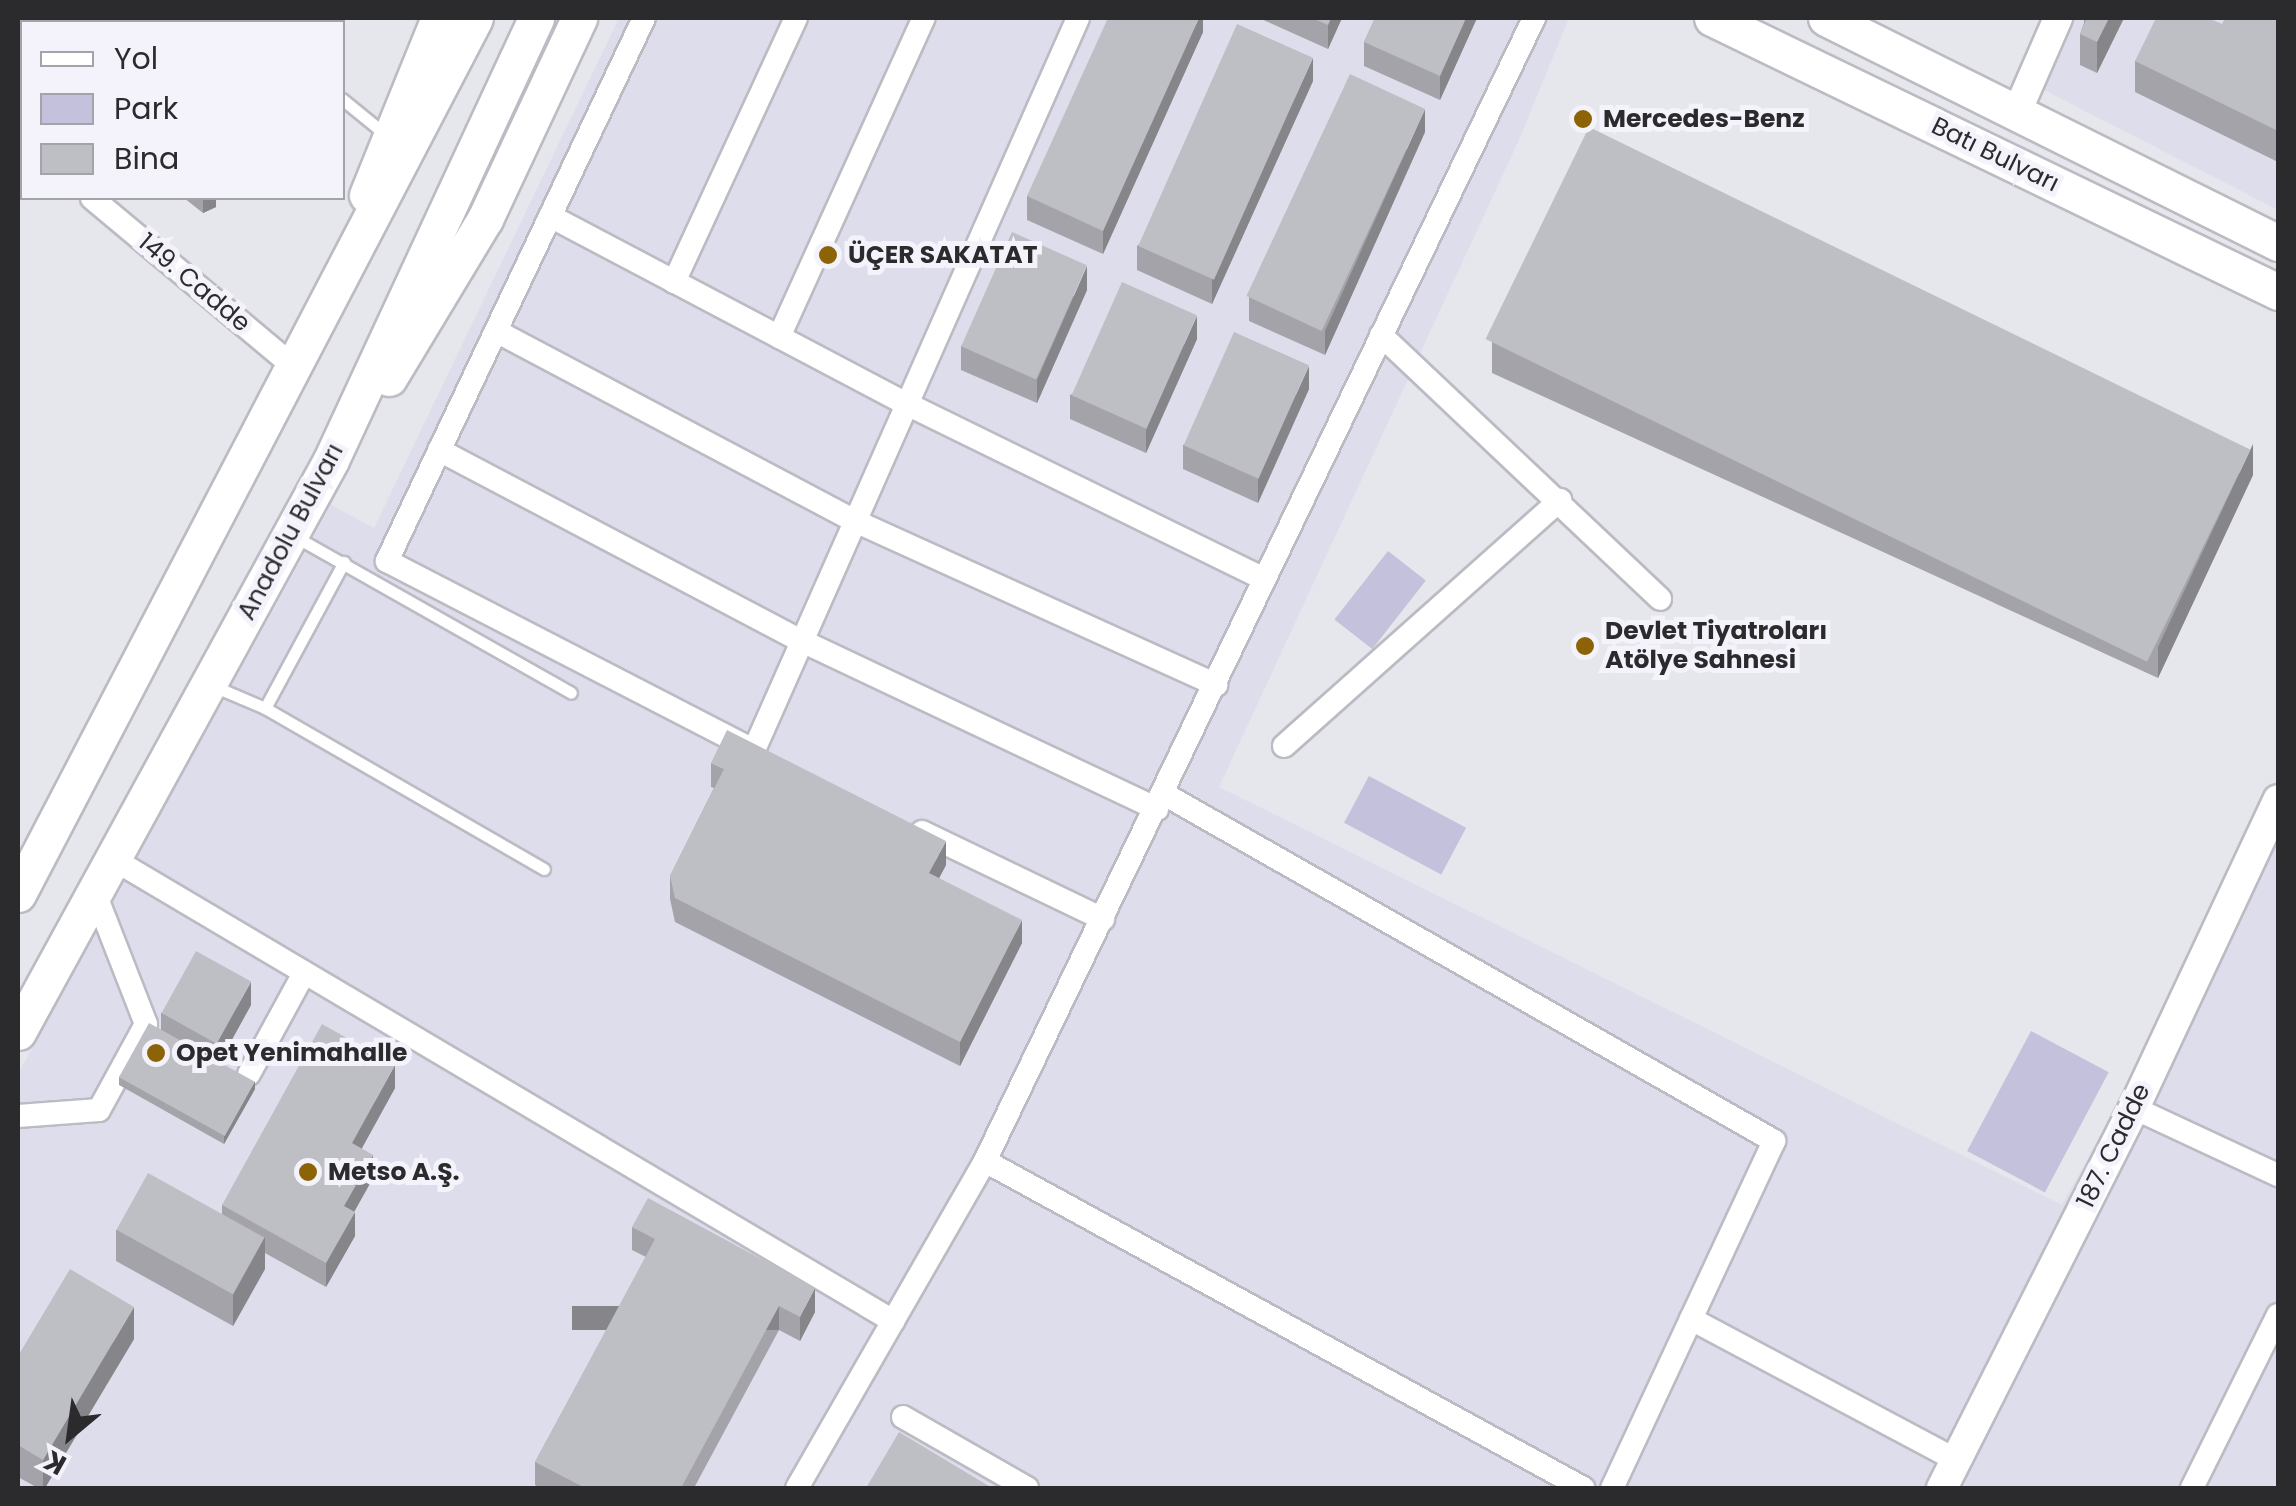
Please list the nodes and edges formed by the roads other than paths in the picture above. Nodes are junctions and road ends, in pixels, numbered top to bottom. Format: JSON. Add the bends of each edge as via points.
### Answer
{"nodes":[{"id":1,"x":439,"y":18,"type":"edge"},
{"id":2,"x":475,"y":18,"type":"edge"},
{"id":3,"x":536,"y":18,"type":"edge"},
{"id":4,"x":579,"y":18,"type":"edge"},
{"id":5,"x":644,"y":18,"type":"edge"},
{"id":6,"x":796,"y":18,"type":"edge"},
{"id":7,"x":924,"y":18,"type":"edge"},
{"id":8,"x":1078,"y":18,"type":"edge"},
{"id":9,"x":1534,"y":18,"type":"edge"},
{"id":10,"x":1712,"y":18,"type":"edge"},
{"id":11,"x":1826,"y":18,"type":"edge"},
{"id":12,"x":2058,"y":18,"type":"edge"},
{"id":13,"x":345,"y":101,"type":"edge"},
{"id":14,"x":2017,"y":112,"type":"junction"},
{"id":15,"x":388,"y":135,"type":"junction"},
{"id":16,"x":94,"y":200,"type":"edge"},
{"id":17,"x":550,"y":216,"type":"junction"},
{"id":18,"x":2278,"y":243,"type":"edge"},
{"id":19,"x":340,"y":282,"type":"junction"},
{"id":20,"x":674,"y":282,"type":"junction"},
{"id":21,"x":2278,"y":292,"type":"edge"},
{"id":22,"x":496,"y":331,"type":"junction"},
{"id":23,"x":1382,"y":335,"type":"junction"},
{"id":24,"x":780,"y":337,"type":"junction"},
{"id":25,"x":295,"y":368,"type":"junction"},
{"id":26,"x":907,"y":404,"type":"junction"},
{"id":27,"x":439,"y":450,"type":"junction"},
{"id":28,"x":331,"y":460,"type":"junction"},
{"id":29,"x":1560,"y":500,"type":"junction"},
{"id":30,"x":856,"y":521,"type":"junction"},
{"id":31,"x":290,"y":534,"type":"junction"},
{"id":32,"x":344,"y":562,"type":"junction"},
{"id":33,"x":1264,"y":579,"type":"junction"},
{"id":34,"x":1660,"y":599,"type":"dead end"},
{"id":35,"x":802,"y":641,"type":"junction"},
{"id":36,"x":208,"y":684,"type":"junction"},
{"id":37,"x":1217,"y":685,"type":"junction"},
{"id":38,"x":571,"y":693,"type":"dead end"},
{"id":39,"x":265,"y":708,"type":"junction"},
{"id":40,"x":1284,"y":746,"type":"dead end"},
{"id":41,"x":2278,"y":800,"type":"edge"},
{"id":42,"x":1160,"y":801,"type":"junction"},
{"id":43,"x":894,"y":818,"type":"edge"},
{"id":44,"x":113,"y":859,"type":"junction"},
{"id":45,"x":544,"y":869,"type":"dead end"},
{"id":46,"x":95,"y":893,"type":"junction"},
{"id":47,"x":18,"y":894,"type":"edge"},
{"id":48,"x":1103,"y":919,"type":"junction"},
{"id":49,"x":304,"y":972,"type":"junction"},
{"id":50,"x":18,"y":1032,"type":"edge"},
{"id":51,"x":249,"y":1074,"type":"edge"},
{"id":52,"x":2134,"y":1108,"type":"junction"},
{"id":53,"x":18,"y":1116,"type":"edge"},
{"id":54,"x":985,"y":1161,"type":"junction"},
{"id":55,"x":2278,"y":1175,"type":"edge"},
{"id":56,"x":2278,"y":1316,"type":"edge"},
{"id":57,"x":1691,"y":1319,"type":"junction"},
{"id":58,"x":893,"y":1321,"type":"junction"},
{"id":59,"x":903,"y":1417,"type":"dead end"},
{"id":60,"x":1956,"y":1460,"type":"junction"},
{"id":61,"x":796,"y":1488,"type":"edge"},
{"id":62,"x":1027,"y":1488,"type":"edge"},
{"id":63,"x":1583,"y":1488,"type":"edge"},
{"id":64,"x":1612,"y":1488,"type":"edge"},
{"id":65,"x":1942,"y":1488,"type":"edge"},
{"id":66,"x":2192,"y":1488,"type":"edge"}],
"edges":[{"from":1,"to":15,"type":"main road"},
{"from":2,"to":19,"type":"main road"},
{"from":3,"to":28,"type":"main road","name":"Anadolu Bulvarı"},
{"from":4,"to":28,"type":"main road","via":[[485,219]]},
{"from":5,"to":17,"type":"street"},
{"from":6,"to":20,"type":"street"},
{"from":7,"to":24,"type":"street"},
{"from":8,"to":26,"type":"street"},
{"from":9,"to":23,"type":"street"},
{"from":10,"to":21,"type":"main road","name":"Batı Bulvarı"},
{"from":11,"to":14,"type":"main road","name":"Batı Bulvarı"},
{"from":12,"to":14,"type":"street"},
{"from":13,"to":15,"type":"lane"},
{"from":14,"to":18,"type":"main road","name":"Batı Bulvarı"},
{"from":15,"to":19,"type":"main road"},
{"from":16,"to":25,"type":"street","name":"149. Cadde"},
{"from":17,"to":20,"type":"street"},
{"from":17,"to":22,"type":"street"},
{"from":19,"to":25,"type":"main road"},
{"from":20,"to":24,"type":"street"},
{"from":22,"to":27,"type":"street"},
{"from":22,"to":30,"type":"street"},
{"from":23,"to":29,"type":"street"},
{"from":23,"to":33,"type":"street"},
{"from":24,"to":26,"type":"street"},
{"from":25,"to":47,"type":"main road"},
{"from":26,"to":30,"type":"street"},
{"from":26,"to":33,"type":"street"},
{"from":27,"to":35,"type":"street"},
{"from":27,"to":35,"type":"street","via":[[387,561],[763,754]]},
{"from":28,"to":31,"type":"main road","name":"Anadolu Bulvarı"},
{"from":29,"to":34,"type":"street"},
{"from":29,"to":40,"type":"street"},
{"from":30,"to":35,"type":"street"},
{"from":30,"to":37,"type":"street"},
{"from":31,"to":32,"type":"lane"},
{"from":31,"to":36,"type":"main road","name":"Anadolu Bulvarı"},
{"from":32,"to":38,"type":"lane"},
{"from":32,"to":39,"type":"lane"},
{"from":33,"to":37,"type":"street"},
{"from":35,"to":42,"type":"street"},
{"from":36,"to":39,"type":"lane"},
{"from":36,"to":44,"type":"main road","name":"Anadolu Bulvarı"},
{"from":37,"to":42,"type":"street"},
{"from":39,"to":45,"type":"lane"},
{"from":41,"to":52,"type":"main road","name":"187. Cadde"},
{"from":42,"to":48,"type":"street"},
{"from":42,"to":57,"type":"street","via":[[1774,1141]]},
{"from":43,"to":48,"type":"street"},
{"from":44,"to":46,"type":"main road","name":"Anadolu Bulvarı"},
{"from":44,"to":49,"type":"street"},
{"from":46,"to":50,"type":"main road","name":"Anadolu Bulvarı"},
{"from":46,"to":53,"type":"street","via":[[146,1024],[99,1110]]},
{"from":48,"to":54,"type":"street"},
{"from":49,"to":51,"type":"street"},
{"from":49,"to":58,"type":"street"},
{"from":52,"to":55,"type":"street"},
{"from":52,"to":60,"type":"main road","name":"187. Cadde"},
{"from":54,"to":58,"type":"street"},
{"from":54,"to":63,"type":"street"},
{"from":56,"to":66,"type":"street"},
{"from":57,"to":60,"type":"street"},
{"from":57,"to":64,"type":"street"},
{"from":58,"to":61,"type":"street"},
{"from":59,"to":62,"type":"street"},
{"from":60,"to":65,"type":"main road","name":"187. Cadde"}]}
